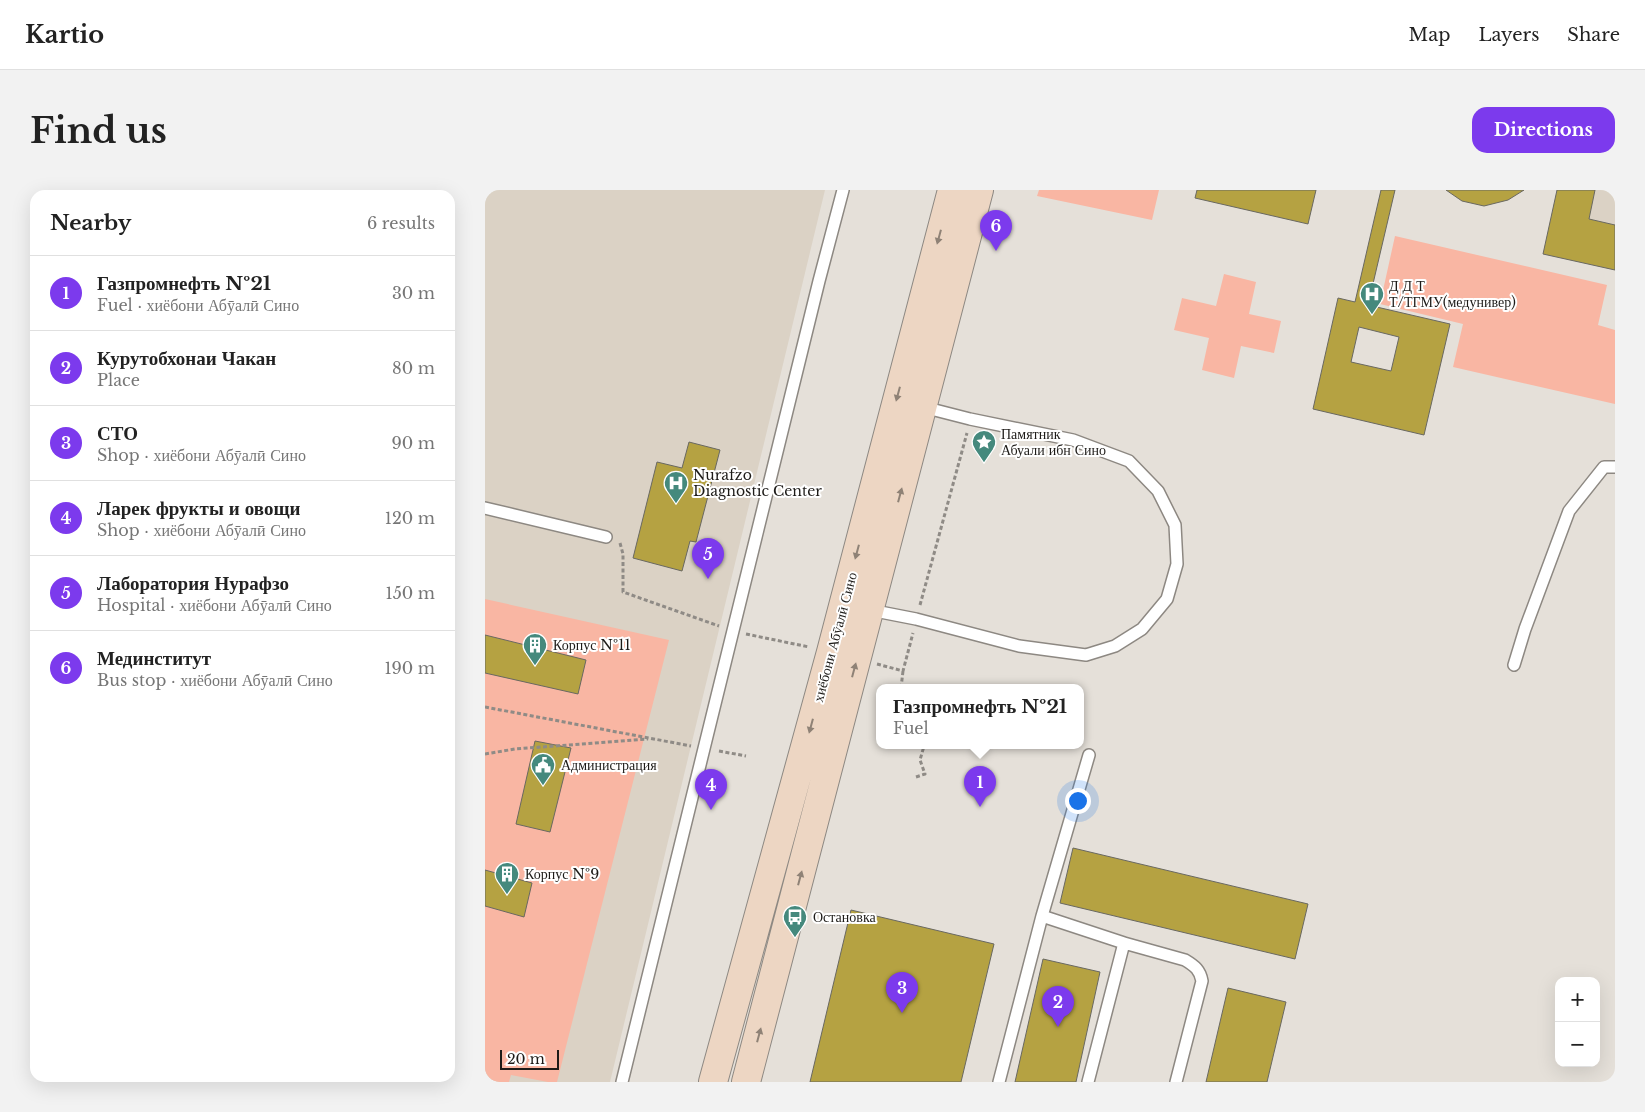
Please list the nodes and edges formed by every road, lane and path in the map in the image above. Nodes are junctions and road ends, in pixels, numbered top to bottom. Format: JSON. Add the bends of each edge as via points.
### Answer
{"nodes":[{"id":1,"x":843,"y":190,"type":"edge"},
{"id":2,"x":952,"y":190,"type":"edge"},
{"id":3,"x":979,"y":190,"type":"edge"},
{"id":4,"x":923,"y":407,"type":"junction"},
{"id":5,"x":971,"y":419,"type":"junction"},
{"id":6,"x":1615,"y":467,"type":"edge"},
{"id":7,"x":485,"y":508,"type":"edge"},
{"id":8,"x":606,"y":537,"type":"joint"},
{"id":9,"x":870,"y":610,"type":"junction"},
{"id":10,"x":917,"y":619,"type":"junction"},
{"id":11,"x":733,"y":631,"type":"junction"},
{"id":12,"x":844,"y":656,"type":"junction"},
{"id":13,"x":1514,"y":665,"type":"dead end"},
{"id":14,"x":903,"y":671,"type":"junction"},
{"id":15,"x":901,"y":684,"type":"edge"},
{"id":16,"x":485,"y":707,"type":"edge"},
{"id":17,"x":654,"y":739,"type":"junction"},
{"id":18,"x":704,"y":748,"type":"junction"},
{"id":19,"x":923,"y":749,"type":"edge"},
{"id":20,"x":485,"y":754,"type":"edge"},
{"id":21,"x":1089,"y":755,"type":"dead end"},
{"id":22,"x":746,"y":756,"type":"dead end"},
{"id":23,"x":916,"y":777,"type":"dead end"},
{"id":24,"x":1042,"y":916,"type":"junction"},
{"id":25,"x":1124,"y":943,"type":"junction"},
{"id":26,"x":622,"y":1082,"type":"edge"},
{"id":27,"x":713,"y":1082,"type":"edge"},
{"id":28,"x":746,"y":1082,"type":"edge"},
{"id":29,"x":999,"y":1082,"type":"edge"},
{"id":30,"x":1088,"y":1082,"type":"edge"},
{"id":31,"x":1176,"y":1082,"type":"edge"}],
"edges":[{"from":1,"to":11,"type":"lane"},
{"from":2,"to":12,"type":"main road","name":"хиёбони Абӯалӣ Сино","one_way":true},
{"from":3,"to":4,"type":"main road","name":"хиёбони Абӯалӣ Сино"},
{"from":4,"to":5,"type":"lane"},
{"from":9,"to":4,"type":"main road","name":"хиёбони Абӯалӣ Сино","one_way":true},
{"from":5,"to":10,"type":"path"},
{"from":5,"to":10,"type":"lane","via":[[1073,440],[1129,461],[1158,491],[1175,525],[1177,564],[1167,599],[1142,629],[1115,646],[1086,655],[1019,646]]},
{"from":6,"to":13,"type":"lane","via":[[1604,467],[1569,511]]},
{"from":7,"to":8,"type":"lane"},
{"from":8,"to":11,"type":"path","via":[[619,541],[623,554],[623,592]]},
{"from":9,"to":10,"type":"lane"},
{"from":9,"to":12,"type":"main road","name":"хиёбони Абӯалӣ Сино"},
{"from":10,"to":14,"type":"path"},
{"from":11,"to":12,"type":"path"},
{"from":11,"to":18,"type":"lane"},
{"from":12,"to":14,"type":"path"},
{"from":12,"to":27,"type":"main road","name":"хиёбони Абӯалӣ Сино","one_way":true},
{"from":28,"to":12,"type":"main road","name":"хиёбони Абӯалӣ Сино","one_way":true},
{"from":14,"to":15,"type":"path"},
{"from":16,"to":17,"type":"path"},
{"from":17,"to":18,"type":"path"},
{"from":17,"to":20,"type":"path"},
{"from":18,"to":22,"type":"path"},
{"from":18,"to":26,"type":"lane"},
{"from":19,"to":23,"type":"path","via":[[920,760],[925,774]]},
{"from":21,"to":24,"type":"lane"},
{"from":24,"to":25,"type":"lane"},
{"from":24,"to":29,"type":"lane"},
{"from":25,"to":30,"type":"lane"},
{"from":25,"to":31,"type":"lane","via":[[1185,960],[1200,971],[1203,981]]}]}
